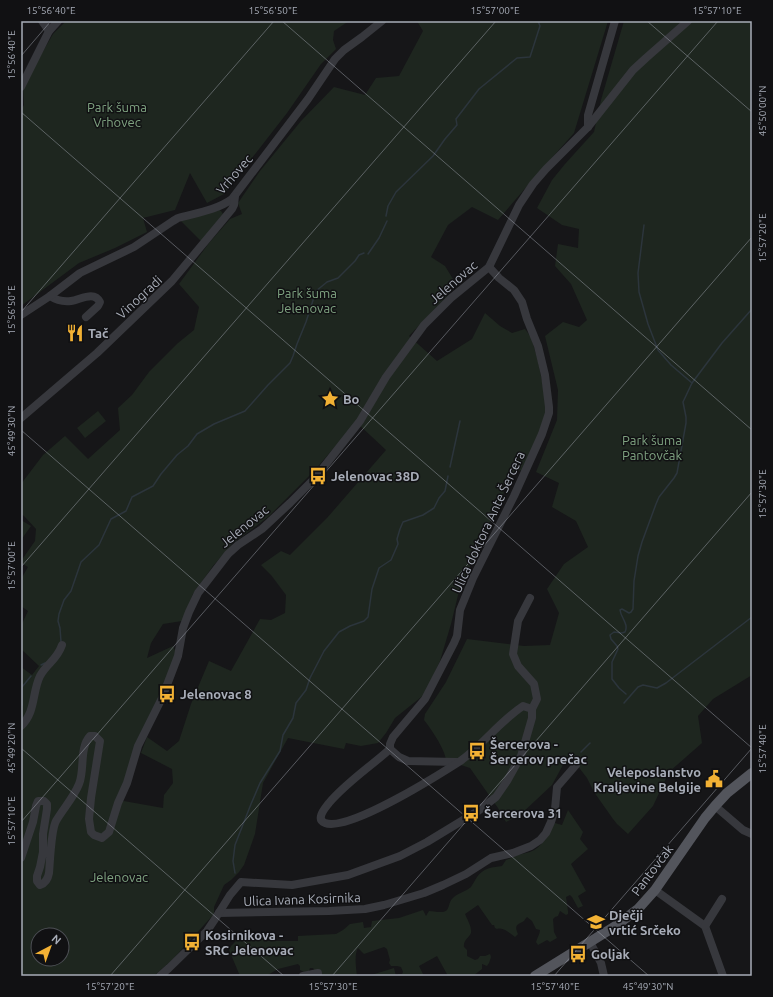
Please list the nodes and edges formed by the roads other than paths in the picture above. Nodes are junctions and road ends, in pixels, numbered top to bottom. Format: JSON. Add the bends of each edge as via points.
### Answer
{"nodes":[{"id":1,"x":42,"y":21,"type":"edge"},
{"id":2,"x":58,"y":21,"type":"edge"},
{"id":3,"x":382,"y":21,"type":"edge"},
{"id":4,"x":615,"y":21,"type":"edge"},
{"id":5,"x":688,"y":21,"type":"edge"},
{"id":6,"x":49,"y":31,"type":"junction"},
{"id":7,"x":21,"y":87,"type":"edge"},
{"id":8,"x":588,"y":127,"type":"junction"},
{"id":9,"x":235,"y":196,"type":"junction"},
{"id":10,"x":222,"y":205,"type":"junction"},
{"id":11,"x":227,"y":215,"type":"junction"},
{"id":12,"x":489,"y":267,"type":"junction"},
{"id":13,"x":50,"y":296,"type":"junction"},
{"id":14,"x":21,"y":315,"type":"edge"},
{"id":15,"x":86,"y":317,"type":"dead end"},
{"id":16,"x":21,"y":418,"type":"edge"},
{"id":17,"x":530,"y":598,"type":"dead end"},
{"id":18,"x":62,"y":645,"type":"dead end"},
{"id":19,"x":532,"y":710,"type":"junction"},
{"id":20,"x":21,"y":726,"type":"edge"},
{"id":21,"x":390,"y":749,"type":"junction"},
{"id":22,"x":458,"y":762,"type":"junction"},
{"id":23,"x":576,"y":765,"type":"dead end"},
{"id":24,"x":752,"y":773,"type":"edge"},
{"id":25,"x":715,"y":806,"type":"junction"},
{"id":26,"x":752,"y":834,"type":"edge"},
{"id":27,"x":21,"y":858,"type":"edge"},
{"id":28,"x":655,"y":890,"type":"junction"},
{"id":29,"x":722,"y":899,"type":"dead end"},
{"id":30,"x":219,"y":913,"type":"junction"},
{"id":31,"x":705,"y":926,"type":"junction"},
{"id":32,"x":590,"y":942,"type":"junction"},
{"id":33,"x":318,"y":973,"type":"dead end"},
{"id":34,"x":160,"y":976,"type":"edge"},
{"id":35,"x":303,"y":976,"type":"edge"},
{"id":36,"x":535,"y":976,"type":"edge"},
{"id":37,"x":604,"y":976,"type":"edge"},
{"id":38,"x":723,"y":976,"type":"edge"}],
"edges":[{"from":1,"to":6,"type":"street"},
{"from":2,"to":6,"type":"street"},
{"from":3,"to":9,"type":"street","name":"Vrhovec","via":[[335,60]]},
{"from":4,"to":8,"type":"street","via":[[588,115]]},
{"from":5,"to":8,"type":"street","name":"Jelenovac","via":[[633,70]]},
{"from":6,"to":7,"type":"street"},
{"from":8,"to":12,"type":"street","name":"Jelenovac","via":[[533,184],[519,205]]},
{"from":9,"to":10,"type":"street","name":"Vrhovec"},
{"from":9,"to":11,"type":"street","name":"Vinogradi","via":[[234,205]]},
{"from":10,"to":11,"type":"street","via":[[227,210]]},
{"from":10,"to":13,"type":"street","name":"Vrhovec","via":[[178,218],[134,247],[80,273]]},
{"from":11,"to":16,"type":"street","name":"Vinogradi","via":[[172,281],[97,353]]},
{"from":12,"to":21,"type":"street","name":"Ulica doktora Ante Šercera","via":[[514,290],[522,302],[545,374],[549,413],[514,496],[473,578],[460,610],[454,644],[425,699],[393,737]]},
{"from":12,"to":27,"type":"street","name":"Jelenovac","via":[[451,298],[424,325],[386,377],[360,421],[315,478],[262,529],[238,544],[198,593],[183,628],[178,656],[162,698],[138,746],[109,832],[102,838],[91,832],[91,798],[100,741],[95,736],[90,736],[84,744],[80,784],[55,822],[46,881],[40,885],[37,881],[47,809],[44,801],[38,802],[36,806]]},
{"from":13,"to":14,"type":"street","name":"Vrhovec"},
{"from":13,"to":15,"type":"street","via":[[69,302],[95,296],[100,302]]},
{"from":17,"to":19,"type":"street","via":[[518,621],[513,654],[518,666],[534,684],[537,699]]},
{"from":18,"to":20,"type":"street","via":[[58,655],[41,674],[27,720]]},
{"from":19,"to":22,"type":"street","name":"Ulica doktora Ante Šercera","via":[[523,706],[520,708]]},
{"from":19,"to":30,"type":"street","via":[[532,718],[520,756],[507,781],[496,797],[478,811],[400,856],[348,875],[292,885],[241,882]]},
{"from":21,"to":22,"type":"street","via":[[408,761]]},
{"from":21,"to":22,"type":"street","name":"Ulica doktora Ante Šercera","via":[[337,794],[321,814],[323,822],[342,823],[375,811]]},
{"from":23,"to":30,"type":"street","name":"Ulica Ivana Kosirnika","via":[[557,787],[551,822],[540,840],[513,853],[491,858],[466,874],[424,893],[365,909]]},
{"from":24,"to":25,"type":"main road","name":"Pantovčak"},
{"from":25,"to":26,"type":"street","via":[[743,830]]},
{"from":25,"to":28,"type":"main road","name":"Pantovčak"},
{"from":28,"to":31,"type":"street"},
{"from":28,"to":32,"type":"main road","name":"Pantovčak","via":[[638,909]]},
{"from":29,"to":31,"type":"street"},
{"from":30,"to":34,"type":"street","via":[[207,931]]},
{"from":31,"to":38,"type":"street"},
{"from":32,"to":36,"type":"main road","name":"Pantovčak"},
{"from":32,"to":37,"type":"street","via":[[601,963]]},
{"from":33,"to":35,"type":"street"}]}
